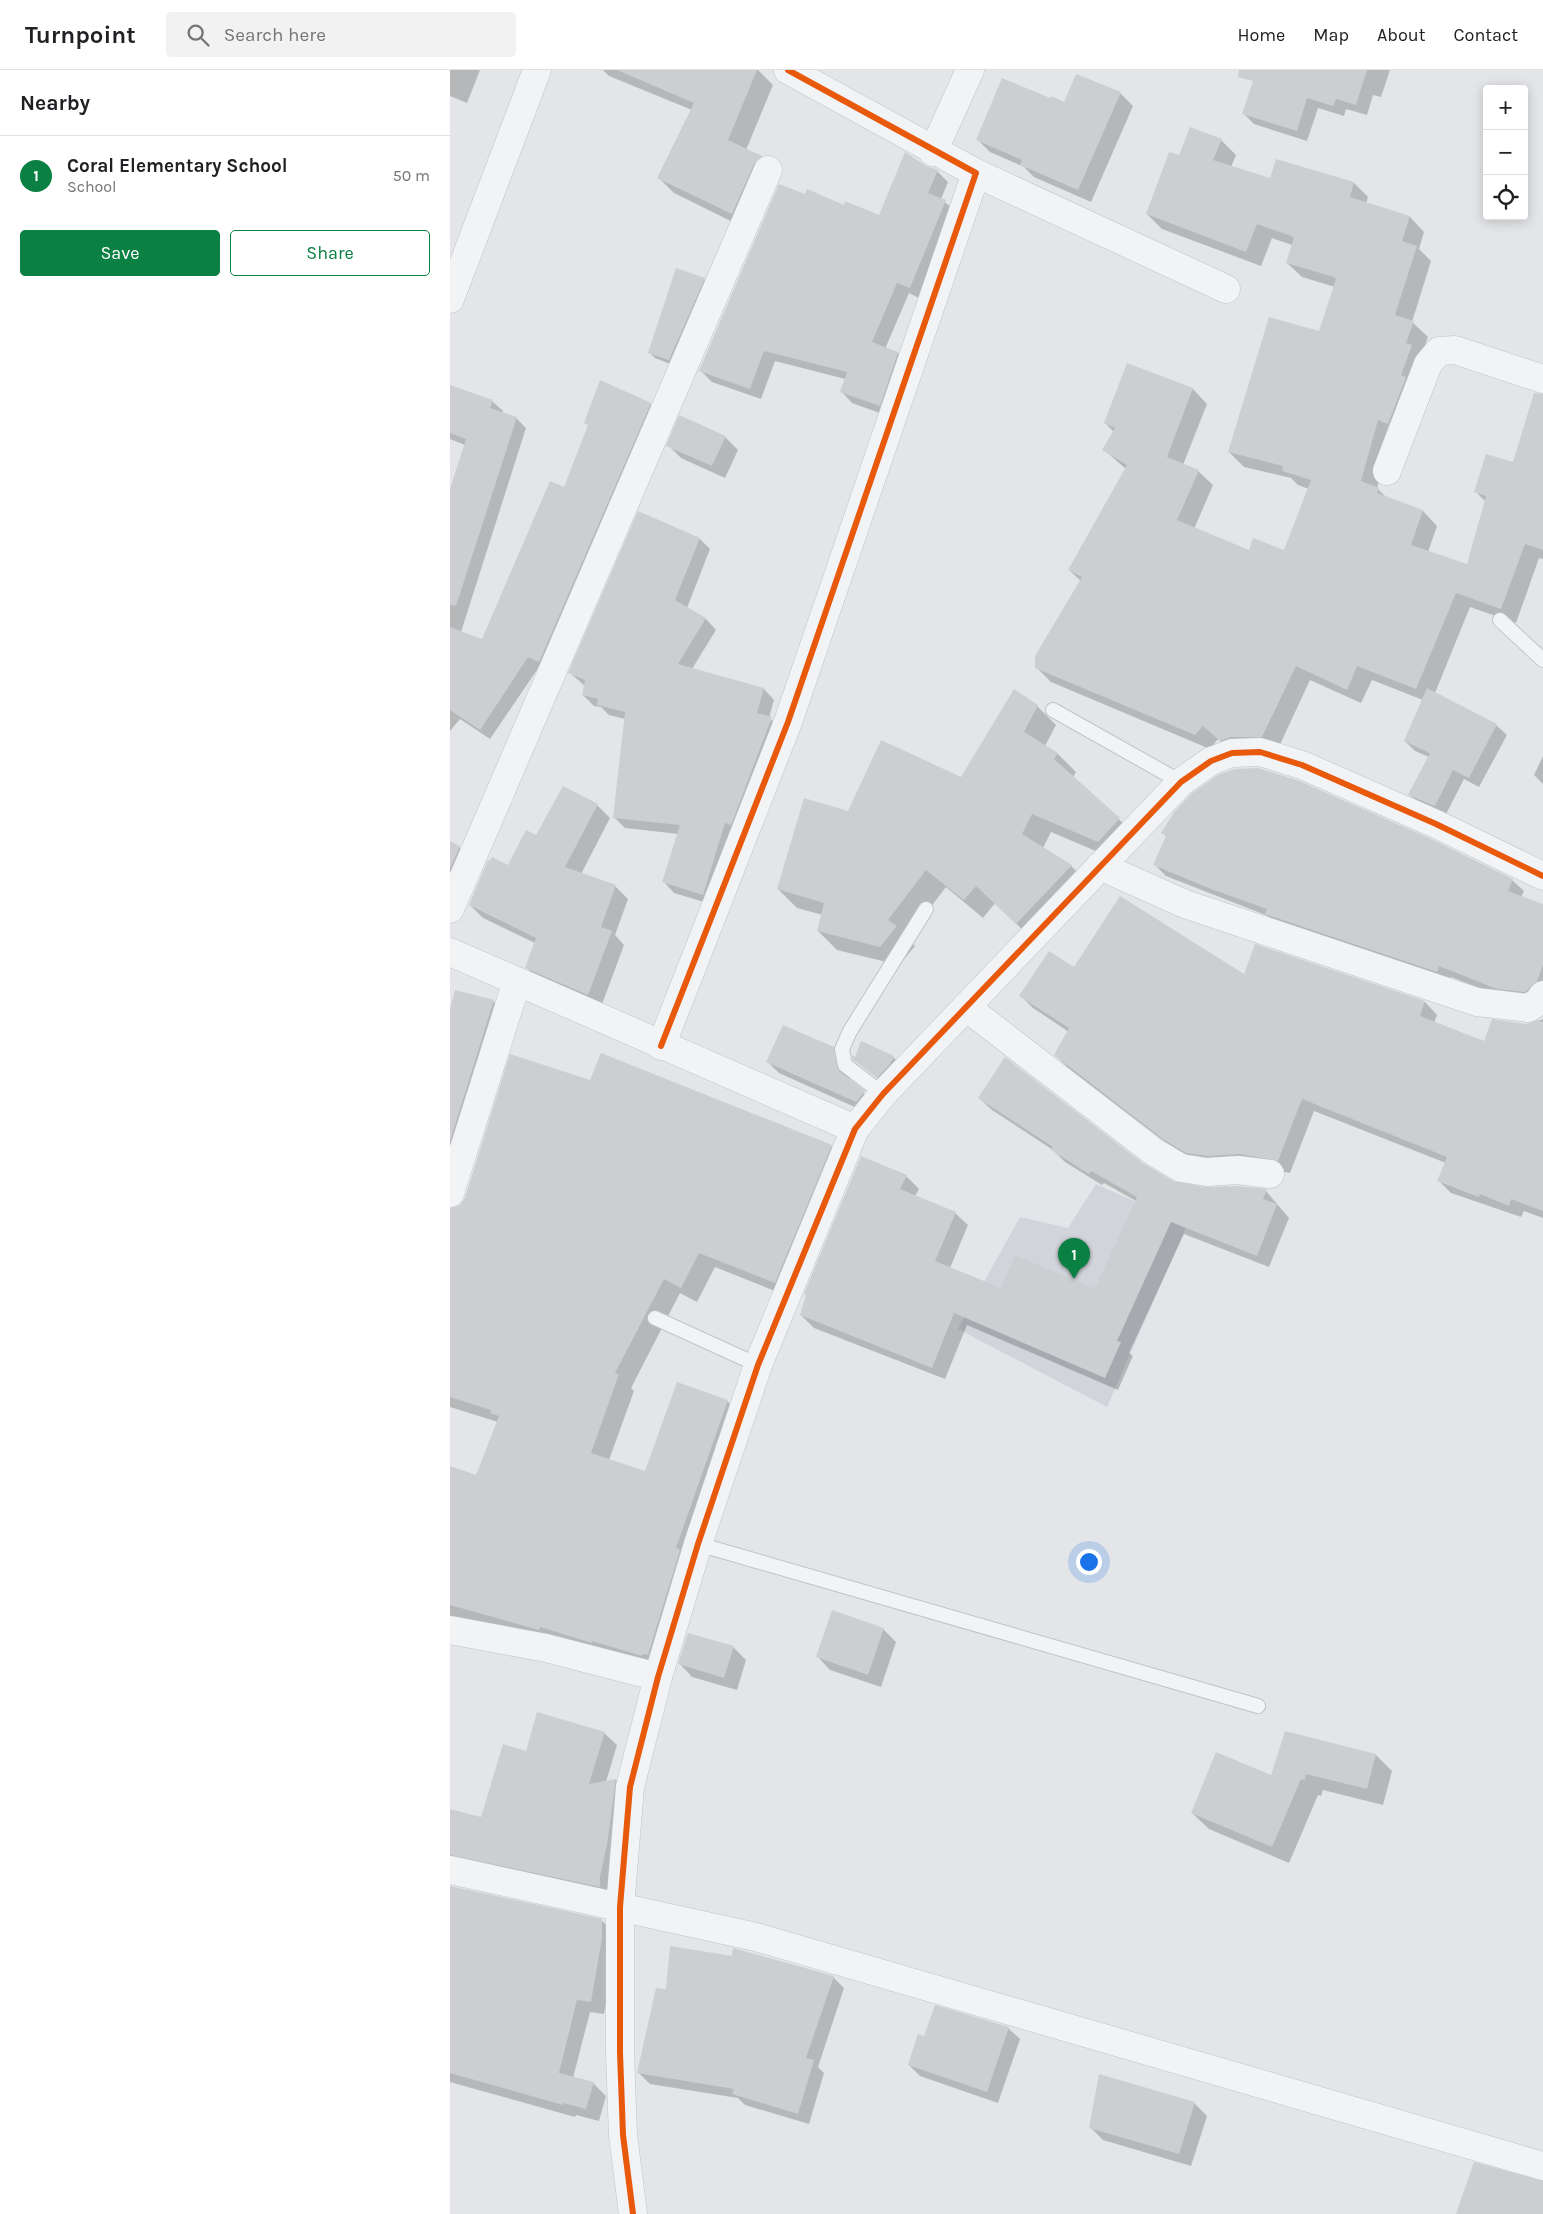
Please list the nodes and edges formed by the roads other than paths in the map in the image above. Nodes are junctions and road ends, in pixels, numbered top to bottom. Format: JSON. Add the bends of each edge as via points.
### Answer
{"nodes":[{"id":1,"x":537,"y":70,"type":"edge"},
{"id":2,"x":788,"y":70,"type":"edge"},
{"id":3,"x":970,"y":70,"type":"edge"},
{"id":4,"x":934,"y":152,"type":"junction"},
{"id":5,"x":768,"y":170,"type":"dead end"},
{"id":6,"x":976,"y":173,"type":"junction"},
{"id":7,"x":1226,"y":289,"type":"dead end"},
{"id":8,"x":450,"y":299,"type":"edge"},
{"id":9,"x":1543,"y":379,"type":"edge"},
{"id":10,"x":1387,"y":471,"type":"dead end"},
{"id":11,"x":1500,"y":620,"type":"dead end"},
{"id":12,"x":1543,"y":660,"type":"edge"},
{"id":13,"x":1053,"y":710,"type":"dead end"},
{"id":14,"x":1180,"y":782,"type":"junction"},
{"id":15,"x":1100,"y":866,"type":"junction"},
{"id":16,"x":1543,"y":876,"type":"edge"},
{"id":17,"x":450,"y":909,"type":"edge"},
{"id":18,"x":926,"y":909,"type":"dead end"},
{"id":19,"x":450,"y":952,"type":"edge"},
{"id":20,"x":517,"y":982,"type":"junction"},
{"id":21,"x":1543,"y":995,"type":"edge"},
{"id":22,"x":966,"y":1007,"type":"junction"},
{"id":23,"x":661,"y":1046,"type":"junction"},
{"id":24,"x":883,"y":1094,"type":"junction"},
{"id":25,"x":855,"y":1130,"type":"junction"},
{"id":26,"x":1270,"y":1174,"type":"dead end"},
{"id":27,"x":450,"y":1193,"type":"edge"},
{"id":28,"x":655,"y":1318,"type":"dead end"},
{"id":29,"x":758,"y":1365,"type":"junction"},
{"id":30,"x":698,"y":1544,"type":"junction"},
{"id":31,"x":450,"y":1630,"type":"edge"},
{"id":32,"x":658,"y":1677,"type":"junction"},
{"id":33,"x":1258,"y":1706,"type":"dead end"},
{"id":34,"x":450,"y":1870,"type":"edge"},
{"id":35,"x":620,"y":1907,"type":"junction"},
{"id":36,"x":1543,"y":2166,"type":"edge"},
{"id":37,"x":633,"y":2214,"type":"edge"}],
"edges":[{"from":1,"to":8,"type":"street"},
{"from":2,"to":4,"type":"street"},
{"from":3,"to":4,"type":"street"},
{"from":4,"to":6,"type":"street"},
{"from":5,"to":17,"type":"street"},
{"from":6,"to":7,"type":"street"},
{"from":6,"to":23,"type":"street","via":[[788,722]]},
{"from":9,"to":10,"type":"street","via":[[1455,350],[1439,351],[1428,364]]},
{"from":11,"to":12,"type":"lane"},
{"from":13,"to":14,"type":"lane"},
{"from":14,"to":15,"type":"street"},
{"from":14,"to":16,"type":"street","via":[[1211,761],[1232,753],[1260,752],[1311,768]]},
{"from":15,"to":21,"type":"street","via":[[1185,904],[1477,1002],[1528,1008]]},
{"from":15,"to":22,"type":"street"},
{"from":18,"to":24,"type":"lane","via":[[842,1049],[845,1066]]},
{"from":19,"to":20,"type":"street"},
{"from":20,"to":23,"type":"street"},
{"from":20,"to":27,"type":"street"},
{"from":22,"to":24,"type":"street"},
{"from":22,"to":26,"type":"street","via":[[1154,1152],[1181,1168]]},
{"from":23,"to":25,"type":"street"},
{"from":24,"to":25,"type":"street"},
{"from":25,"to":29,"type":"street"},
{"from":28,"to":29,"type":"lane"},
{"from":29,"to":30,"type":"street"},
{"from":30,"to":32,"type":"street"},
{"from":30,"to":33,"type":"lane"},
{"from":31,"to":32,"type":"street","via":[[546,1648]]},
{"from":32,"to":35,"type":"street","via":[[630,1787]]},
{"from":34,"to":35,"type":"street"},
{"from":35,"to":36,"type":"street","via":[[756,1937]]},
{"from":35,"to":37,"type":"street","via":[[623,2135]]}]}
